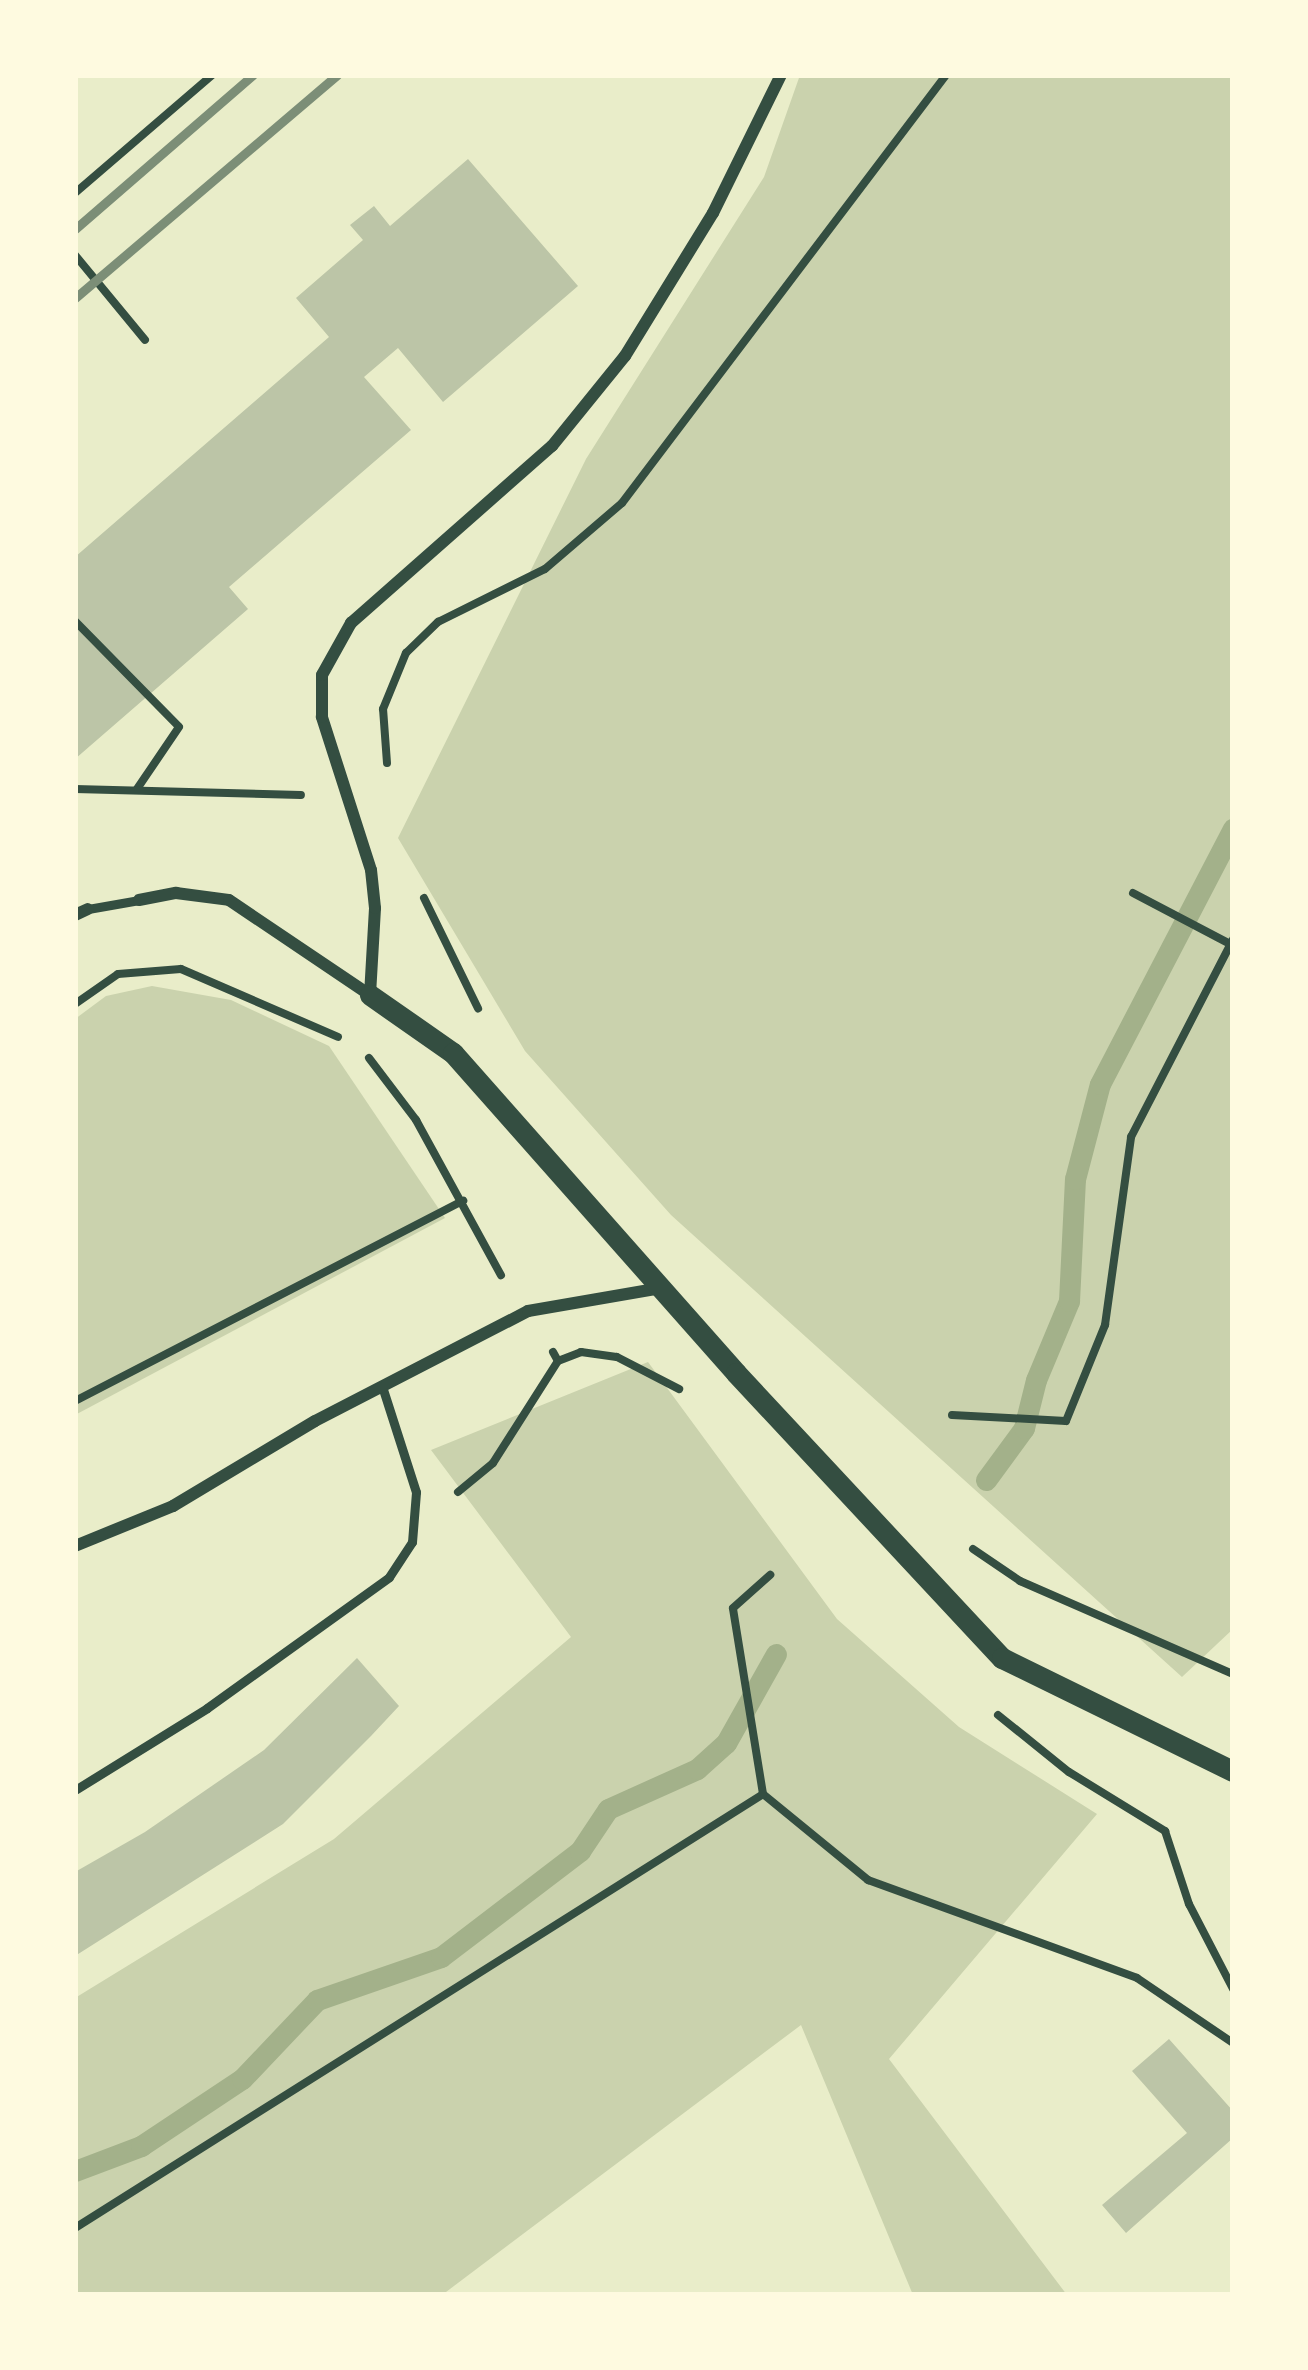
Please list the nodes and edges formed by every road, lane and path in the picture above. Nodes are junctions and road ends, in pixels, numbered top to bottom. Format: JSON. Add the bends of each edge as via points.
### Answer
{"nodes":[{"id":1,"x":212,"y":75,"type":"edge"},
{"id":2,"x":781,"y":75,"type":"edge"},
{"id":3,"x":946,"y":75,"type":"edge"},
{"id":4,"x":75,"y":193,"type":"edge"},
{"id":5,"x":75,"y":255,"type":"edge"},
{"id":6,"x":145,"y":340,"type":"dead end"},
{"id":7,"x":75,"y":621,"type":"edge"},
{"id":8,"x":343,"y":777,"type":"junction"},
{"id":9,"x":390,"y":785,"type":"dead end"},
{"id":10,"x":75,"y":789,"type":"edge"},
{"id":11,"x":137,"y":789,"type":"junction"},
{"id":12,"x":419,"y":886,"type":"dead end"},
{"id":13,"x":1133,"y":893,"type":"dead end"},
{"id":14,"x":139,"y":899,"type":"joint"},
{"id":15,"x":81,"y":912,"type":"edge"},
{"id":16,"x":1232,"y":942,"type":"edge"},
{"id":17,"x":370,"y":995,"type":"junction"},
{"id":18,"x":75,"y":1004,"type":"edge"},
{"id":19,"x":488,"y":1022,"type":"dead end"},
{"id":20,"x":344,"y":1040,"type":"dead end"},
{"id":21,"x":363,"y":1049,"type":"dead end"},
{"id":22,"x":463,"y":1202,"type":"junction"},
{"id":23,"x":664,"y":1288,"type":"junction"},
{"id":24,"x":528,"y":1311,"type":"junction"},
{"id":25,"x":558,"y":1361,"type":"junction"},
{"id":26,"x":382,"y":1386,"type":"junction"},
{"id":27,"x":693,"y":1399,"type":"dead end"},
{"id":28,"x":75,"y":1401,"type":"edge"},
{"id":29,"x":952,"y":1415,"type":"dead end"},
{"id":30,"x":415,"y":1502,"type":"junction"},
{"id":31,"x":75,"y":1546,"type":"edge"},
{"id":32,"x":968,"y":1546,"type":"dead end"},
{"id":33,"x":770,"y":1575,"type":"dead end"},
{"id":34,"x":1233,"y":1674,"type":"edge"},
{"id":35,"x":993,"y":1710,"type":"dead end"},
{"id":36,"x":1233,"y":1772,"type":"edge"},
{"id":37,"x":75,"y":1790,"type":"edge"},
{"id":38,"x":763,"y":1794,"type":"junction"},
{"id":39,"x":1233,"y":1989,"type":"edge"},
{"id":40,"x":1233,"y":2042,"type":"edge"},
{"id":41,"x":75,"y":2228,"type":"edge"}],
"edges":[{"from":1,"to":4,"type":"path"},
{"from":2,"to":8,"type":"street","via":[[713,213],[625,356],[552,446],[351,623],[322,675],[322,717]]},
{"from":3,"to":9,"type":"path","via":[[622,503],[545,569],[438,622],[406,653],[383,709]]},
{"from":5,"to":6,"type":"path"},
{"from":7,"to":11,"type":"path","via":[[179,727]]},
{"from":8,"to":11,"type":"path","via":[[294,799]]},
{"from":8,"to":17,"type":"street","via":[[371,870]]},
{"from":10,"to":11,"type":"path"},
{"from":12,"to":19,"type":"path"},
{"from":13,"to":16,"type":"path"},
{"from":14,"to":15,"type":"lane"},
{"from":14,"to":17,"type":"street","via":[[176,893],[229,900]]},
{"from":16,"to":29,"type":"path","via":[[1131,1137],[1105,1325],[1066,1421]]},
{"from":17,"to":23,"type":"street","via":[[452,1053]]},
{"from":18,"to":20,"type":"path","via":[[118,974],[182,969]]},
{"from":21,"to":22,"type":"path"},
{"from":22,"to":24,"type":"path"},
{"from":22,"to":28,"type":"path"},
{"from":23,"to":24,"type":"street"},
{"from":23,"to":36,"type":"street","via":[[1002,1658]]},
{"from":24,"to":25,"type":"path"},
{"from":24,"to":26,"type":"street"},
{"from":25,"to":27,"type":"path","via":[[581,1352],[617,1357]]},
{"from":25,"to":30,"type":"path","via":[[493,1462],[452,1496]]},
{"from":26,"to":30,"type":"lane"},
{"from":26,"to":31,"type":"street","via":[[173,1506]]},
{"from":30,"to":37,"type":"lane","via":[[412,1542],[388,1577],[207,1708]]},
{"from":32,"to":34,"type":"path","via":[[1020,1581]]},
{"from":33,"to":38,"type":"path","via":[[733,1608]]},
{"from":35,"to":39,"type":"path","via":[[1070,1772],[1165,1832]]},
{"from":38,"to":40,"type":"path","via":[[868,1880],[1137,1978]]},
{"from":38,"to":41,"type":"path"}]}
